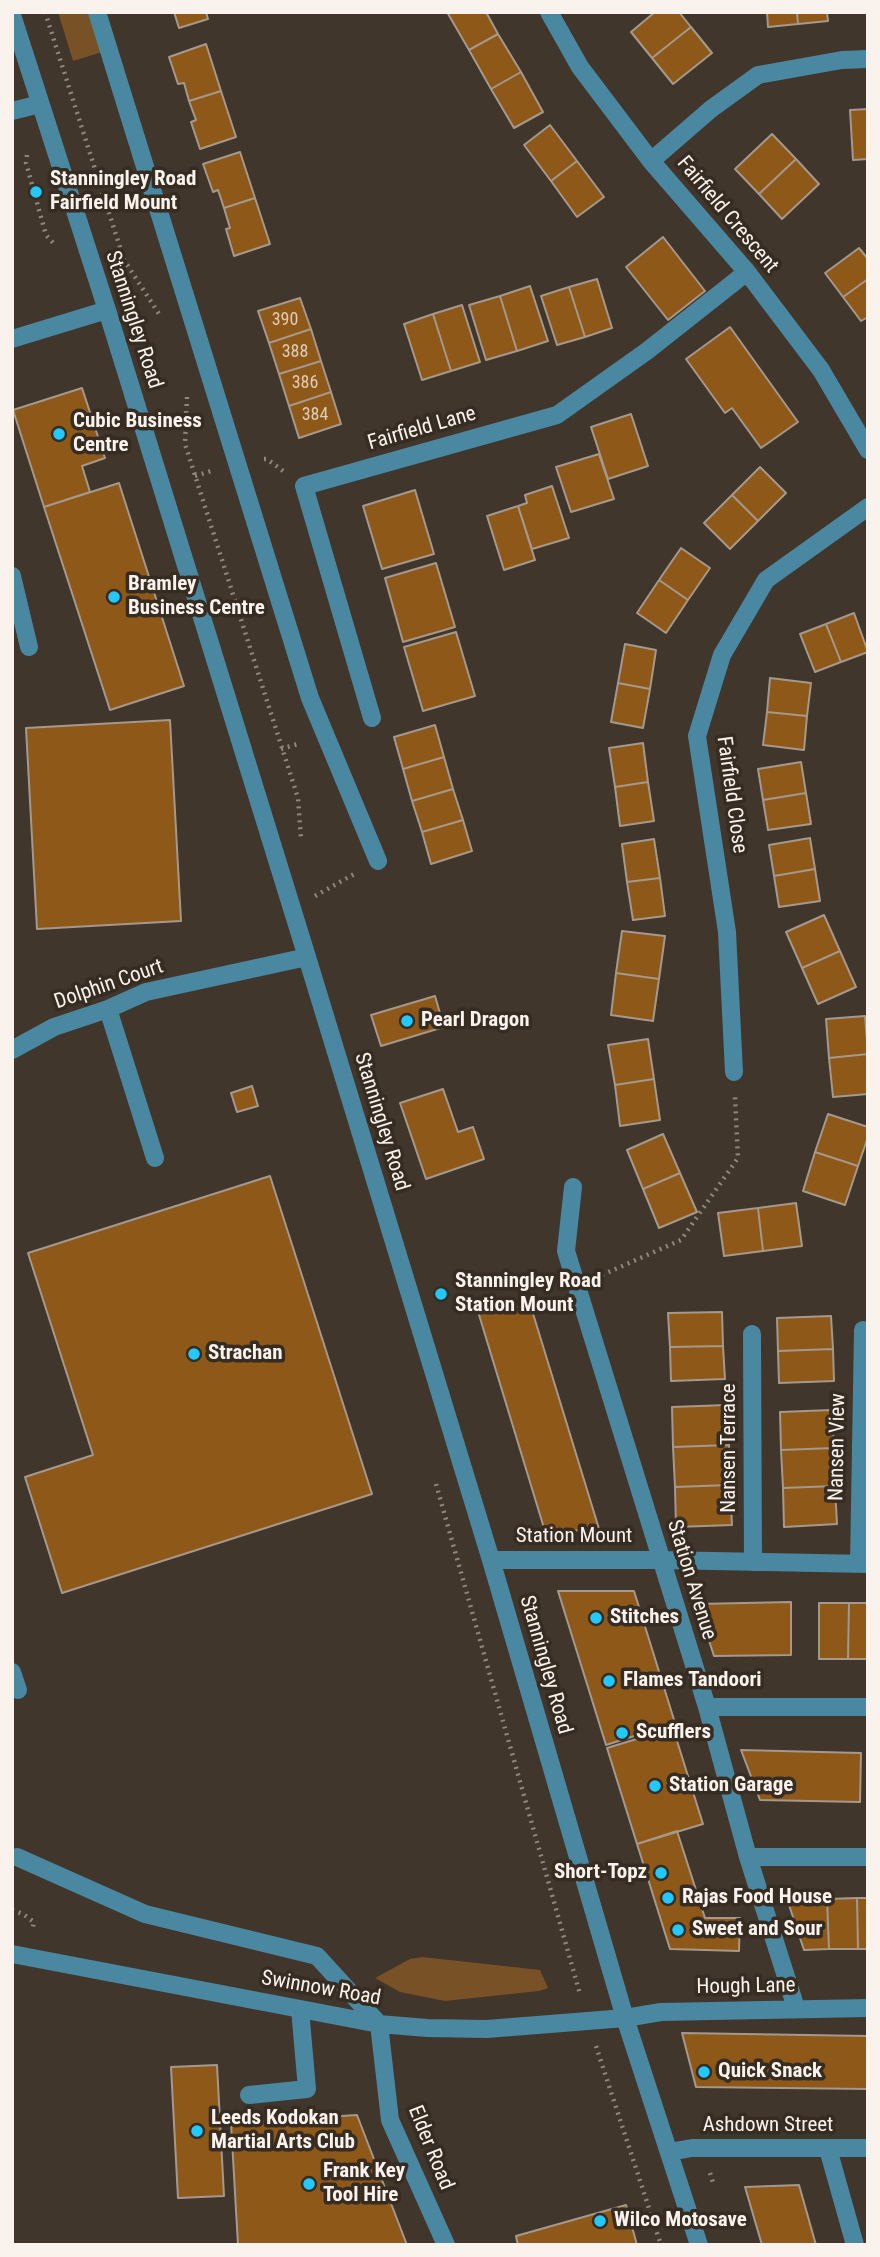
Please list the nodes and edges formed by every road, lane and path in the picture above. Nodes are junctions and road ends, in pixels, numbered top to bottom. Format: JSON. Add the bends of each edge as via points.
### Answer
{"nodes":[{"id":1,"x":97,"y":12,"type":"edge"},
{"id":2,"x":549,"y":12,"type":"edge"},
{"id":3,"x":12,"y":15,"type":"edge"},
{"id":4,"x":868,"y":59,"type":"edge"},
{"id":5,"x":40,"y":104,"type":"junction"},
{"id":6,"x":12,"y":111,"type":"edge"},
{"id":7,"x":651,"y":161,"type":"junction"},
{"id":8,"x":747,"y":272,"type":"junction"},
{"id":9,"x":107,"y":310,"type":"junction"},
{"id":10,"x":12,"y":339,"type":"edge"},
{"id":11,"x":868,"y":450,"type":"edge"},
{"id":12,"x":868,"y":508,"type":"edge"},
{"id":13,"x":12,"y":576,"type":"edge"},
{"id":14,"x":29,"y":646,"type":"dead end"},
{"id":15,"x":372,"y":718,"type":"dead end"},
{"id":16,"x":378,"y":861,"type":"joint"},
{"id":17,"x":292,"y":909,"type":"junction"},
{"id":18,"x":307,"y":957,"type":"junction"},
{"id":19,"x":108,"y":1009,"type":"junction"},
{"id":20,"x":12,"y":1050,"type":"edge"},
{"id":21,"x":734,"y":1072,"type":"joint"},
{"id":22,"x":155,"y":1158,"type":"dead end"},
{"id":23,"x":573,"y":1187,"type":"dead end"},
{"id":24,"x":576,"y":1286,"type":"junction"},
{"id":25,"x":863,"y":1330,"type":"dead end"},
{"id":26,"x":752,"y":1334,"type":"dead end"},
{"id":27,"x":491,"y":1560,"type":"junction"},
{"id":28,"x":661,"y":1560,"type":"junction"},
{"id":29,"x":753,"y":1562,"type":"junction"},
{"id":30,"x":864,"y":1564,"type":"edge"},
{"id":31,"x":12,"y":1672,"type":"edge"},
{"id":32,"x":18,"y":1690,"type":"dead end"},
{"id":33,"x":707,"y":1707,"type":"junction"},
{"id":34,"x":868,"y":1707,"type":"edge"},
{"id":35,"x":17,"y":1857,"type":"dead end"},
{"id":36,"x":748,"y":1857,"type":"junction"},
{"id":37,"x":868,"y":1857,"type":"edge"},
{"id":38,"x":12,"y":1910,"type":"edge"},
{"id":39,"x":33,"y":1931,"type":"dead end"},
{"id":40,"x":12,"y":1954,"type":"edge"},
{"id":41,"x":796,"y":2008,"type":"junction"},
{"id":42,"x":868,"y":2008,"type":"edge"},
{"id":43,"x":300,"y":2009,"type":"junction"},
{"id":44,"x":625,"y":2018,"type":"junction"},
{"id":45,"x":379,"y":2024,"type":"junction"},
{"id":46,"x":249,"y":2095,"type":"dead end"},
{"id":47,"x":868,"y":2148,"type":"edge"},
{"id":48,"x":828,"y":2149,"type":"junction"},
{"id":49,"x":669,"y":2151,"type":"junction"},
{"id":50,"x":446,"y":2245,"type":"edge"},
{"id":51,"x":699,"y":2245,"type":"edge"},
{"id":52,"x":855,"y":2245,"type":"edge"}],
"edges":[{"from":1,"to":16,"type":"street","via":[[310,698]]},
{"from":2,"to":7,"type":"street","name":"Fairfield Crescent","via":[[580,67]]},
{"from":3,"to":5,"type":"street","name":"Stanningley Road"},
{"from":4,"to":7,"type":"street","via":[[758,75]]},
{"from":5,"to":6,"type":"street"},
{"from":5,"to":9,"type":"street","name":"Stanningley Road"},
{"from":7,"to":8,"type":"street","name":"Fairfield Crescent"},
{"from":8,"to":11,"type":"street","name":"Fairfield Crescent","via":[[821,370]]},
{"from":8,"to":15,"type":"street","name":"Fairfield Lane","via":[[557,415],[304,486]]},
{"from":9,"to":10,"type":"street"},
{"from":9,"to":17,"type":"street","name":"Stanningley Road"},
{"from":12,"to":21,"type":"street","name":"Fairfield Close","via":[[765,579],[722,655],[697,736],[727,932]]},
{"from":13,"to":14,"type":"street"},
{"from":16,"to":17,"type":"path"},
{"from":17,"to":18,"type":"street","name":"Stanningley Road"},
{"from":18,"to":19,"type":"street","name":"Dolphin Court","via":[[146,992]]},
{"from":18,"to":27,"type":"street","name":"Stanningley Road"},
{"from":19,"to":20,"type":"street","name":"Dolphin Court","via":[[54,1027]]},
{"from":19,"to":22,"type":"street"},
{"from":21,"to":24,"type":"path","via":[[738,1158],[681,1240]]},
{"from":23,"to":24,"type":"street","name":"Station Avenue","via":[[566,1251]]},
{"from":24,"to":28,"type":"street","name":"Station Avenue"},
{"from":25,"to":30,"type":"street","name":"Nansen View"},
{"from":26,"to":29,"type":"street","name":"Nansen Terrace"},
{"from":27,"to":28,"type":"street","name":"Station Mount"},
{"from":27,"to":44,"type":"street","name":"Stanningley Road"},
{"from":28,"to":29,"type":"street","name":"Station Mount"},
{"from":28,"to":33,"type":"street","name":"Station Avenue"},
{"from":29,"to":30,"type":"street","name":"Station Mount"},
{"from":31,"to":32,"type":"street"},
{"from":33,"to":34,"type":"street"},
{"from":33,"to":36,"type":"street","name":"Station Avenue"},
{"from":35,"to":45,"type":"street","via":[[145,1914],[317,1956]]},
{"from":36,"to":37,"type":"street"},
{"from":36,"to":41,"type":"street","name":"Station Avenue"},
{"from":38,"to":39,"type":"path","via":[[34,1922]]},
{"from":40,"to":43,"type":"street","name":"Swinnow Road"},
{"from":41,"to":42,"type":"street","name":"Hough Lane"},
{"from":41,"to":44,"type":"street","name":"Hough Lane","via":[[660,2012]]},
{"from":43,"to":45,"type":"street","name":"Swinnow Road"},
{"from":43,"to":46,"type":"street","via":[[307,2089]]},
{"from":44,"to":45,"type":"street","name":"Swinnow Road","via":[[487,2029]]},
{"from":44,"to":49,"type":"street","name":"Stanningley Road"},
{"from":45,"to":50,"type":"street","name":"Elder Road","via":[[390,2120]]},
{"from":47,"to":48,"type":"street","name":"Ashdown Street"},
{"from":48,"to":49,"type":"street","name":"Ashdown Street"},
{"from":48,"to":52,"type":"street"},
{"from":49,"to":51,"type":"street","name":"Stanningley Road"}]}
